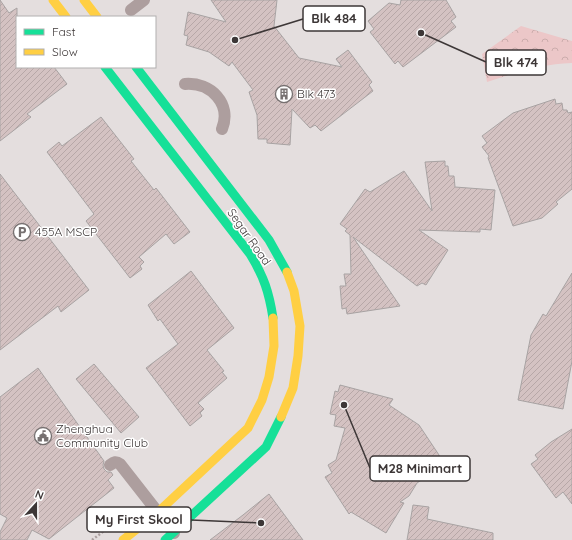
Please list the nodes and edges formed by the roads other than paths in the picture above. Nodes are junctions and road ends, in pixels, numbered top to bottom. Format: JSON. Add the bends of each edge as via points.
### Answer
{"nodes":[{"id":1,"x":54,"y":0,"type":"edge"},
{"id":2,"x":84,"y":0,"type":"edge"},
{"id":3,"x":144,"y":0,"type":"edge"},
{"id":4,"x":130,"y":10,"type":"dead end"},
{"id":5,"x":65,"y":16,"type":"edge"},
{"id":6,"x":96,"y":16,"type":"edge"},
{"id":7,"x":106,"y":68,"type":"edge"},
{"id":8,"x":137,"y":68,"type":"edge"},
{"id":9,"x":185,"y":84,"type":"dead end"},
{"id":10,"x":222,"y":129,"type":"dead end"},
{"id":11,"x":110,"y":464,"type":"dead end"},
{"id":12,"x":157,"y":513,"type":"junction"},
{"id":13,"x":169,"y":536,"type":"edge"},
{"id":14,"x":122,"y":540,"type":"edge"}],
"edges":[{"from":1,"to":5,"type":"street"},
{"from":2,"to":6,"type":"street"},
{"from":3,"to":4,"type":"lane"},
{"from":7,"to":12,"type":"street","name":"Segar Road","via":[[250,254],[269,294],[273,319],[274,346],[269,377],[262,400],[248,428]]},
{"from":8,"to":13,"type":"street","name":"Segar Road","via":[[269,240],[284,266],[294,291],[300,326],[293,388],[266,447]]},
{"from":9,"to":10,"type":"lane","via":[[195,83],[217,96],[225,113]]},
{"from":11,"to":12,"type":"lane","via":[[120,464]]},
{"from":12,"to":13,"type":"lane"},
{"from":12,"to":14,"type":"street","name":"Segar Road"}]}
